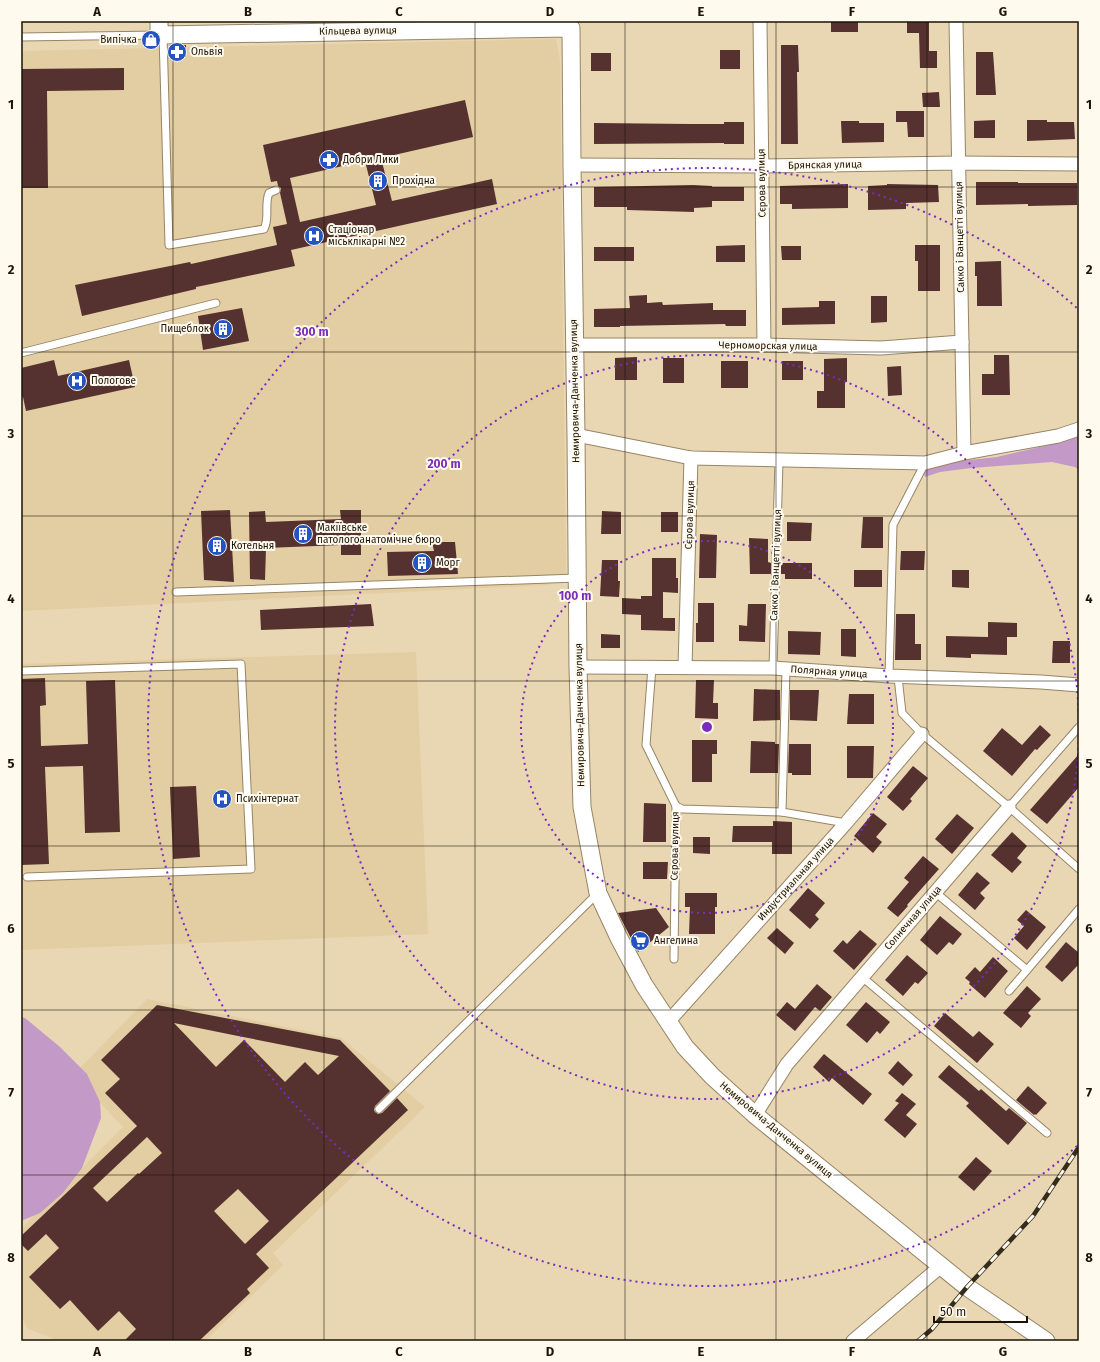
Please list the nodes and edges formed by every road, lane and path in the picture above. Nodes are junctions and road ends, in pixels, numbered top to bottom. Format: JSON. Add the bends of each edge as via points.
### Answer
{"nodes":[{"id":1,"x":760,"y":21,"type":"edge"},
{"id":2,"x":956,"y":21,"type":"edge"},
{"id":3,"x":571,"y":24,"type":"edge"},
{"id":4,"x":161,"y":30,"type":"edge"},
{"id":5,"x":21,"y":37,"type":"edge"},
{"id":6,"x":959,"y":163,"type":"junction"},
{"id":7,"x":1079,"y":164,"type":"edge"},
{"id":8,"x":572,"y":165,"type":"junction"},
{"id":9,"x":762,"y":166,"type":"junction"},
{"id":10,"x":276,"y":190,"type":"dead end"},
{"id":11,"x":216,"y":303,"type":"dead end"},
{"id":12,"x":962,"y":342,"type":"junction"},
{"id":13,"x":575,"y":345,"type":"junction"},
{"id":14,"x":764,"y":345,"type":"junction"},
{"id":15,"x":21,"y":352,"type":"edge"},
{"id":16,"x":1079,"y":429,"type":"edge"},
{"id":17,"x":576,"y":435,"type":"junction"},
{"id":18,"x":964,"y":453,"type":"junction"},
{"id":19,"x":692,"y":458,"type":"junction"},
{"id":20,"x":779,"y":461,"type":"junction"},
{"id":21,"x":925,"y":463,"type":"junction"},
{"id":22,"x":577,"y":578,"type":"junction"},
{"id":23,"x":176,"y":592,"type":"dead end"},
{"id":24,"x":578,"y":667,"type":"junction"},
{"id":25,"x":652,"y":667,"type":"junction"},
{"id":26,"x":685,"y":667,"type":"junction"},
{"id":27,"x":779,"y":669,"type":"junction"},
{"id":28,"x":21,"y":671,"type":"edge"},
{"id":29,"x":893,"y":677,"type":"junction"},
{"id":30,"x":1079,"y":685,"type":"edge"},
{"id":31,"x":1079,"y":726,"type":"edge"},
{"id":32,"x":922,"y":734,"type":"junction"},
{"id":33,"x":676,"y":806,"type":"junction"},
{"id":34,"x":1009,"y":807,"type":"junction"},
{"id":35,"x":782,"y":812,"type":"junction"},
{"id":36,"x":846,"y":823,"type":"junction"},
{"id":37,"x":1079,"y":869,"type":"edge"},
{"id":38,"x":27,"y":877,"type":"dead end"},
{"id":39,"x":935,"y":892,"type":"junction"},
{"id":40,"x":598,"y":893,"type":"junction"},
{"id":41,"x":1079,"y":909,"type":"edge"},
{"id":42,"x":674,"y":959,"type":"dead end"},
{"id":43,"x":1026,"y":970,"type":"junction"},
{"id":44,"x":862,"y":977,"type":"junction"},
{"id":45,"x":1009,"y":991,"type":"dead end"},
{"id":46,"x":668,"y":1022,"type":"junction"},
{"id":47,"x":379,"y":1109,"type":"dead end"},
{"id":48,"x":755,"y":1115,"type":"junction"},
{"id":49,"x":1046,"y":1133,"type":"dead end"},
{"id":50,"x":941,"y":1266,"type":"junction"},
{"id":51,"x":853,"y":1341,"type":"edge"},
{"id":52,"x":1046,"y":1341,"type":"edge"}],
"edges":[{"from":1,"to":9,"type":"street","name":"Сєрова вулиця"},
{"from":2,"to":6,"type":"street","name":"Сакко і Ванцетті вулиця"},
{"from":3,"to":4,"type":"street","name":"Кільцева вулиця"},
{"from":3,"to":8,"type":"street","name":"Немировича-Данченка вулиця"},
{"from":4,"to":5,"type":"lane"},
{"from":4,"to":10,"type":"lane","via":[[169,245],[264,229],[267,223],[267,198],[269,193]]},
{"from":6,"to":7,"type":"street","name":"Брянская улица"},
{"from":6,"to":9,"type":"street","name":"Брянская улица"},
{"from":6,"to":12,"type":"street","name":"Сакко і Ванцетті вулиця"},
{"from":8,"to":9,"type":"street","name":"Брянская улица"},
{"from":8,"to":13,"type":"street","name":"Немировича-Данченка вулиця"},
{"from":9,"to":14,"type":"street","name":"Сєрова вулиця"},
{"from":11,"to":15,"type":"lane"},
{"from":12,"to":14,"type":"street","name":"Черноморская улица","via":[[881,348]]},
{"from":12,"to":18,"type":"street","name":"Сакко і Ванцетті вулиця"},
{"from":13,"to":14,"type":"street","name":"Черноморская улица"},
{"from":13,"to":17,"type":"street","name":"Немировича-Данченка вулиця"},
{"from":16,"to":18,"type":"street","via":[[1058,436]]},
{"from":17,"to":19,"type":"street"},
{"from":17,"to":22,"type":"street","name":"Немировича-Данченка вулиця"},
{"from":18,"to":21,"type":"street"},
{"from":19,"to":20,"type":"street"},
{"from":19,"to":26,"type":"street","name":"Сєрова вулиця"},
{"from":20,"to":21,"type":"street"},
{"from":20,"to":27,"type":"lane","name":"Сакко і Ванцетті вулиця"},
{"from":21,"to":29,"type":"lane","via":[[893,525]]},
{"from":22,"to":23,"type":"lane"},
{"from":22,"to":24,"type":"street","name":"Немировича-Данченка вулиця"},
{"from":24,"to":25,"type":"street","name":"Полярная улица"},
{"from":24,"to":40,"type":"street","name":"Немировича-Данченка вулиця","via":[[582,807]]},
{"from":25,"to":26,"type":"street","name":"Полярная улица"},
{"from":25,"to":33,"type":"lane","name":"Сєрова вулиця","via":[[646,745]]},
{"from":26,"to":27,"type":"street","name":"Полярная улица"},
{"from":27,"to":29,"type":"street","name":"Полярная улица"},
{"from":27,"to":35,"type":"lane","name":"Сакко і Ванцетті вулиця"},
{"from":28,"to":38,"type":"lane","via":[[241,664],[251,869]]},
{"from":29,"to":30,"type":"street","name":"Полярная улица"},
{"from":29,"to":32,"type":"lane","via":[[902,713]]},
{"from":31,"to":34,"type":"lane","name":"Солнечная улица"},
{"from":32,"to":34,"type":"lane"},
{"from":32,"to":36,"type":"street","name":"Индустриальная улица"},
{"from":33,"to":35,"type":"lane","via":[[682,809]]},
{"from":33,"to":42,"type":"lane","name":"Сєрова вулиця"},
{"from":34,"to":37,"type":"lane"},
{"from":34,"to":39,"type":"street","name":"Солнечная улица"},
{"from":35,"to":36,"type":"lane"},
{"from":36,"to":46,"type":"street","name":"Индустриальная улица"},
{"from":39,"to":43,"type":"lane"},
{"from":39,"to":44,"type":"street","name":"Солнечная улица"},
{"from":40,"to":46,"type":"street","name":"Немировича-Данченка вулиця","via":[[644,985]]},
{"from":40,"to":47,"type":"lane"},
{"from":41,"to":43,"type":"lane"},
{"from":43,"to":45,"type":"lane"},
{"from":44,"to":48,"type":"street","name":"Солнечная улица","via":[[787,1064]]},
{"from":44,"to":49,"type":"lane"},
{"from":46,"to":48,"type":"street","name":"Немировича-Данченка вулиця","via":[[685,1047]]},
{"from":48,"to":50,"type":"street","name":"Немировича-Данченка вулиця"},
{"from":50,"to":51,"type":"street"},
{"from":50,"to":52,"type":"street","name":"Немировича-Данченка вулиця","via":[[966,1287]]}]}
